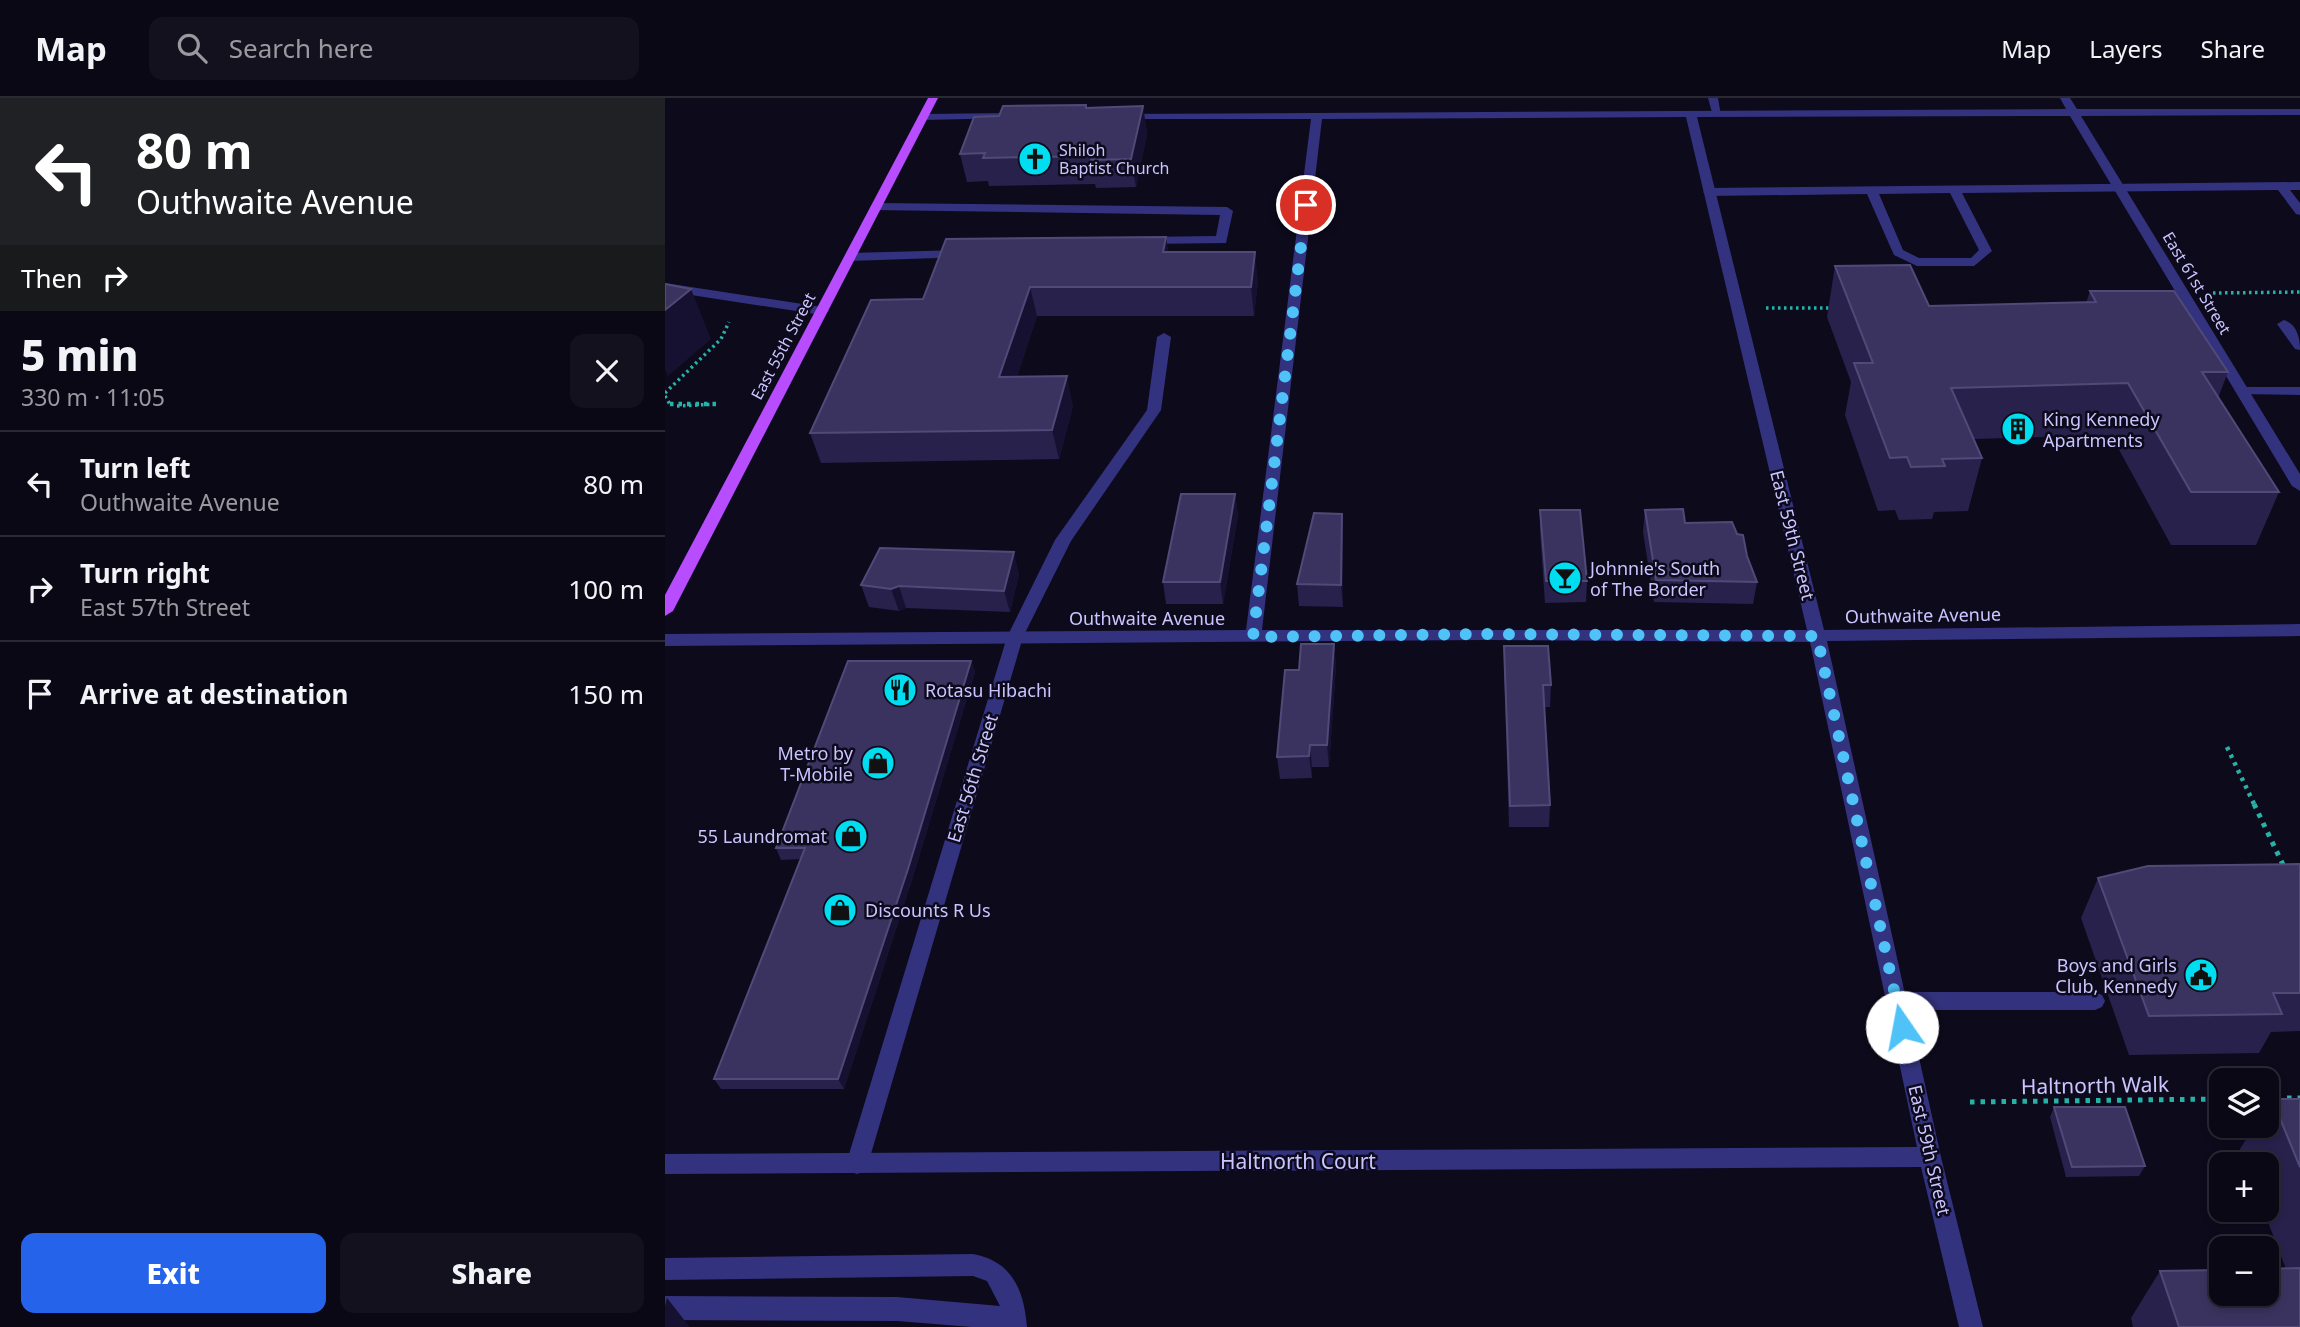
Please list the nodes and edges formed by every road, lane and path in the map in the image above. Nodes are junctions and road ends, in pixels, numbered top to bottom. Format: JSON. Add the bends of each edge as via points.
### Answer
{"nodes":[{"id":1,"x":933,"y":98,"type":"edge"},
{"id":2,"x":1713,"y":98,"type":"edge"},
{"id":3,"x":2065,"y":98,"type":"edge"},
{"id":4,"x":2300,"y":112,"type":"edge"},
{"id":5,"x":2074,"y":113,"type":"junction"},
{"id":6,"x":1691,"y":114,"type":"junction"},
{"id":7,"x":1717,"y":114,"type":"junction"},
{"id":8,"x":1317,"y":115,"type":"junction"},
{"id":9,"x":1028,"y":116,"type":"edge"},
{"id":10,"x":1111,"y":116,"type":"edge"},
{"id":11,"x":923,"y":117,"type":"junction"},
{"id":12,"x":2281,"y":186,"type":"junction"},
{"id":13,"x":2300,"y":186,"type":"edge"},
{"id":14,"x":2119,"y":187,"type":"junction"},
{"id":15,"x":1954,"y":190,"type":"junction"},
{"id":16,"x":1872,"y":191,"type":"junction"},
{"id":17,"x":1709,"y":192,"type":"junction"},
{"id":18,"x":876,"y":207,"type":"junction"},
{"id":19,"x":2300,"y":211,"type":"edge"},
{"id":20,"x":1129,"y":240,"type":"edge"},
{"id":21,"x":974,"y":254,"type":"edge"},
{"id":22,"x":850,"y":257,"type":"junction"},
{"id":23,"x":665,"y":287,"type":"edge"},
{"id":24,"x":2300,"y":292,"type":"edge"},
{"id":25,"x":2209,"y":293,"type":"dead end"},
{"id":26,"x":1765,"y":308,"type":"dead end"},
{"id":27,"x":1835,"y":308,"type":"edge"},
{"id":28,"x":821,"y":311,"type":"junction"},
{"id":29,"x":740,"y":324,"type":"dead end"},
{"id":30,"x":2284,"y":324,"type":"dead end"},
{"id":31,"x":1164,"y":337,"type":"dead end"},
{"id":32,"x":2300,"y":346,"type":"edge"},
{"id":33,"x":2243,"y":391,"type":"junction"},
{"id":34,"x":2300,"y":391,"type":"edge"},
{"id":35,"x":665,"y":395,"type":"edge"},
{"id":36,"x":719,"y":404,"type":"dead end"},
{"id":37,"x":2300,"y":486,"type":"edge"},
{"id":38,"x":665,"y":611,"type":"edge"},
{"id":39,"x":2300,"y":629,"type":"edge"},
{"id":40,"x":1817,"y":636,"type":"junction"},
{"id":41,"x":1015,"y":637,"type":"junction"},
{"id":42,"x":1253,"y":637,"type":"junction"},
{"id":43,"x":665,"y":640,"type":"edge"},
{"id":44,"x":2227,"y":747,"type":"dead end"},
{"id":45,"x":2290,"y":879,"type":"edge"},
{"id":46,"x":1897,"y":1001,"type":"junction"},
{"id":47,"x":2095,"y":1001,"type":"dead end"},
{"id":48,"x":2279,"y":1098,"type":"edge"},
{"id":49,"x":2300,"y":1098,"type":"edge"},
{"id":50,"x":2209,"y":1099,"type":"edge"},
{"id":51,"x":1970,"y":1102,"type":"dead end"},
{"id":52,"x":1930,"y":1157,"type":"junction"},
{"id":53,"x":665,"y":1164,"type":"edge"},
{"id":54,"x":857,"y":1164,"type":"junction"},
{"id":55,"x":665,"y":1269,"type":"edge"},
{"id":56,"x":665,"y":1308,"type":"edge"},
{"id":57,"x":1015,"y":1323,"type":"edge"},
{"id":58,"x":1971,"y":1327,"type":"edge"}],
"edges":[{"from":1,"to":11,"type":"main road","name":"East 55th Street"},
{"from":2,"to":7,"type":"street"},
{"from":3,"to":5,"type":"street","name":"East 61st Street"},
{"from":4,"to":5,"type":"street"},
{"from":5,"to":7,"type":"street"},
{"from":5,"to":14,"type":"street","name":"East 61st Street"},
{"from":6,"to":7,"type":"street"},
{"from":6,"to":8,"type":"street"},
{"from":6,"to":17,"type":"street","name":"East 59th Street"},
{"from":8,"to":10,"type":"street"},
{"from":8,"to":42,"type":"street"},
{"from":9,"to":11,"type":"street"},
{"from":11,"to":18,"type":"main road","name":"East 55th Street"},
{"from":12,"to":13,"type":"street"},
{"from":12,"to":14,"type":"street"},
{"from":12,"to":19,"type":"street"},
{"from":14,"to":15,"type":"street"},
{"from":14,"to":33,"type":"street","name":"East 61st Street"},
{"from":15,"to":16,"type":"street"},
{"from":15,"to":16,"type":"street","via":[[1986,251],[1974,262],[1917,262],[1898,252]]},
{"from":16,"to":17,"type":"street"},
{"from":17,"to":40,"type":"street","name":"East 59th Street"},
{"from":18,"to":20,"type":"street","via":[[1227,211],[1222,240]]},
{"from":18,"to":22,"type":"main road","name":"East 55th Street"},
{"from":21,"to":22,"type":"street"},
{"from":22,"to":28,"type":"main road","name":"East 55th Street"},
{"from":23,"to":28,"type":"street"},
{"from":24,"to":25,"type":"path"},
{"from":26,"to":27,"type":"path"},
{"from":28,"to":38,"type":"main road","name":"East 55th Street"},
{"from":29,"to":35,"type":"path","via":[[729,322],[721,339]]},
{"from":30,"to":32,"type":"street"},
{"from":31,"to":41,"type":"street","name":"East 56th Street","via":[[1154,410],[1063,540]]},
{"from":33,"to":34,"type":"street"},
{"from":33,"to":37,"type":"street","name":"East 61st Street"},
{"from":35,"to":36,"type":"path","via":[[671,406]]},
{"from":39,"to":40,"type":"street","name":"Outhwaite Avenue"},
{"from":40,"to":42,"type":"street","name":"Outhwaite Avenue"},
{"from":40,"to":46,"type":"street","name":"East 59th Street"},
{"from":41,"to":42,"type":"street","name":"Outhwaite Avenue"},
{"from":41,"to":43,"type":"street","name":"Outhwaite Avenue"},
{"from":41,"to":54,"type":"street","name":"East 56th Street"},
{"from":44,"to":45,"type":"path"},
{"from":46,"to":47,"type":"street"},
{"from":46,"to":52,"type":"street","name":"East 59th Street"},
{"from":48,"to":49,"type":"path"},
{"from":50,"to":51,"type":"path","name":"Haltnorth Walk"},
{"from":52,"to":54,"type":"street","name":"Haltnorth Court"},
{"from":52,"to":58,"type":"street","name":"East 59th Street"},
{"from":53,"to":54,"type":"street","name":"Haltnorth Court"},
{"from":55,"to":57,"type":"street","via":[[973,1265],[992,1270],[1002,1283]]},
{"from":56,"to":57,"type":"street","via":[[897,1309]]}]}
